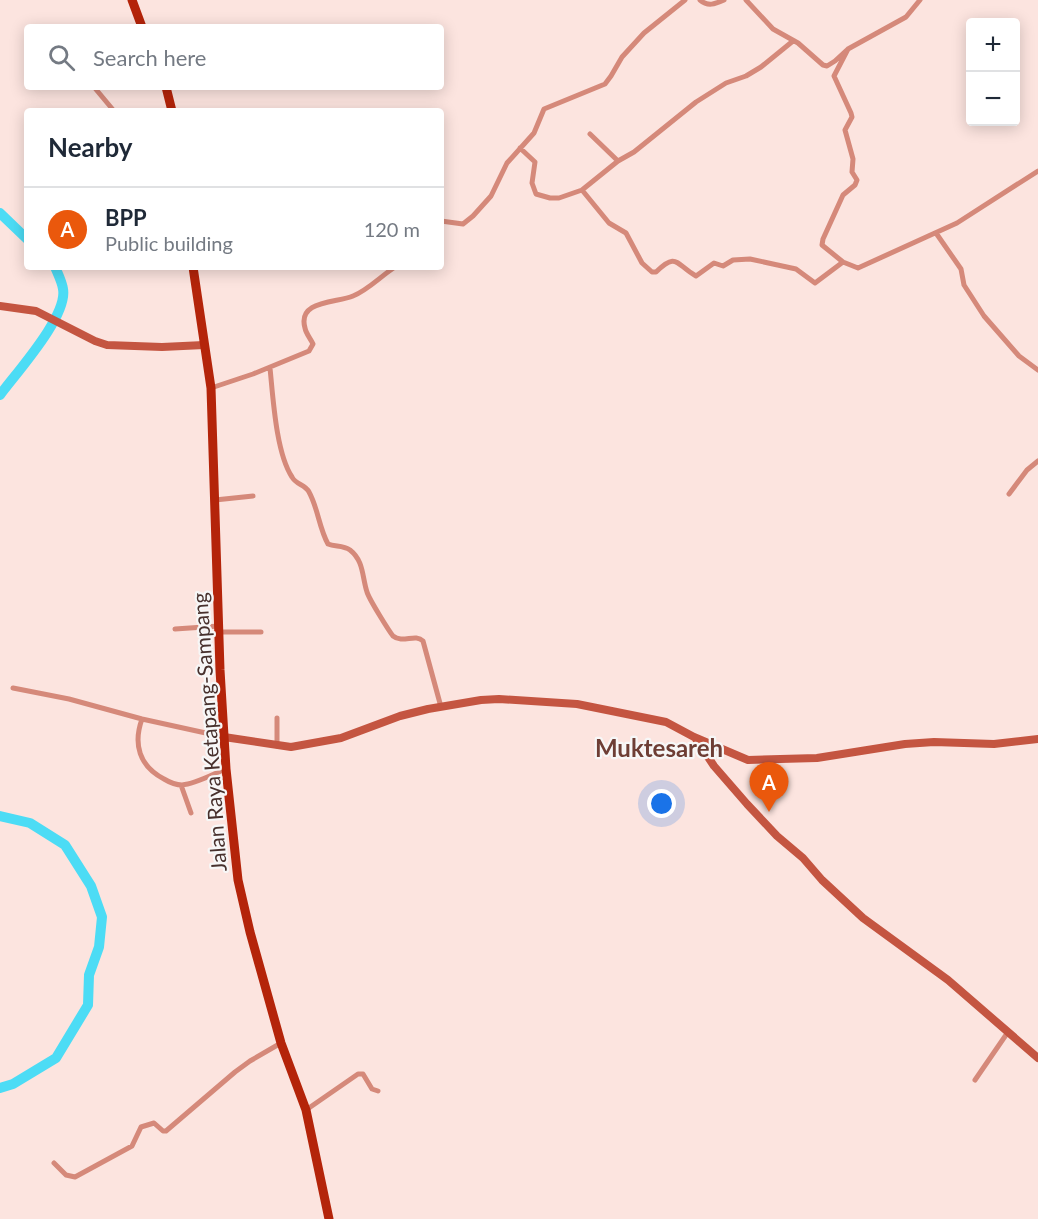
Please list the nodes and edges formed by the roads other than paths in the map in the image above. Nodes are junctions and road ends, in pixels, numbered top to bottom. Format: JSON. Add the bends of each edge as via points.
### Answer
{"nodes":[{"id":1,"x":132,"y":0,"type":"edge"},
{"id":2,"x":685,"y":0,"type":"edge"},
{"id":3,"x":700,"y":0,"type":"edge"},
{"id":4,"x":724,"y":0,"type":"edge"},
{"id":5,"x":746,"y":0,"type":"edge"},
{"id":6,"x":920,"y":0,"type":"edge"},
{"id":7,"x":140,"y":24,"type":"edge"},
{"id":8,"x":793,"y":41,"type":"junction"},
{"id":9,"x":848,"y":49,"type":"junction"},
{"id":10,"x":96,"y":90,"type":"edge"},
{"id":11,"x":167,"y":90,"type":"edge"},
{"id":12,"x":112,"y":108,"type":"edge"},
{"id":13,"x":171,"y":108,"type":"edge"},
{"id":14,"x":590,"y":134,"type":"dead end"},
{"id":15,"x":520,"y":148,"type":"junction"},
{"id":16,"x":618,"y":161,"type":"junction"},
{"id":17,"x":1038,"y":171,"type":"edge"},
{"id":18,"x":582,"y":190,"type":"junction"},
{"id":19,"x":444,"y":221,"type":"edge"},
{"id":20,"x":936,"y":233,"type":"junction"},
{"id":21,"x":843,"y":262,"type":"junction"},
{"id":22,"x":193,"y":270,"type":"edge"},
{"id":23,"x":391,"y":270,"type":"edge"},
{"id":24,"x":0,"y":306,"type":"edge"},
{"id":25,"x":204,"y":345,"type":"junction"},
{"id":26,"x":270,"y":368,"type":"junction"},
{"id":27,"x":1038,"y":370,"type":"edge"},
{"id":28,"x":211,"y":388,"type":"junction"},
{"id":29,"x":1038,"y":461,"type":"edge"},
{"id":30,"x":1009,"y":494,"type":"dead end"},
{"id":31,"x":253,"y":496,"type":"dead end"},
{"id":32,"x":215,"y":500,"type":"junction"},
{"id":33,"x":175,"y":628,"type":"dead end"},
{"id":34,"x":219,"y":629,"type":"junction"},
{"id":35,"x":261,"y":632,"type":"dead end"},
{"id":36,"x":13,"y":688,"type":"dead end"},
{"id":37,"x":441,"y":706,"type":"junction"},
{"id":38,"x":277,"y":718,"type":"dead end"},
{"id":39,"x":142,"y":719,"type":"junction"},
{"id":40,"x":224,"y":737,"type":"junction"},
{"id":41,"x":694,"y":737,"type":"junction"},
{"id":42,"x":1038,"y":739,"type":"edge"},
{"id":43,"x":278,"y":746,"type":"junction"},
{"id":44,"x":226,"y":769,"type":"junction"},
{"id":45,"x":181,"y":785,"type":"junction"},
{"id":46,"x":191,"y":813,"type":"dead end"},
{"id":47,"x":1008,"y":1032,"type":"junction"},
{"id":48,"x":282,"y":1042,"type":"junction"},
{"id":49,"x":1038,"y":1058,"type":"edge"},
{"id":50,"x":975,"y":1080,"type":"dead end"},
{"id":51,"x":378,"y":1091,"type":"dead end"},
{"id":52,"x":306,"y":1110,"type":"junction"},
{"id":53,"x":54,"y":1163,"type":"dead end"},
{"id":54,"x":329,"y":1219,"type":"edge"}],
"edges":[{"from":1,"to":7,"type":"main road"},
{"from":2,"to":15,"type":"street","via":[[644,33],[604,84],[544,109],[534,133]]},
{"from":3,"to":4,"type":"street","via":[[707,4]]},
{"from":5,"to":8,"type":"street","via":[[773,29]]},
{"from":6,"to":9,"type":"street","via":[[906,16]]},
{"from":8,"to":9,"type":"street","via":[[825,66]]},
{"from":8,"to":16,"type":"street","via":[[761,67],[696,102]]},
{"from":9,"to":21,"type":"street","via":[[834,76],[852,117],[845,130],[857,180],[843,195],[822,245]]},
{"from":10,"to":12,"type":"street"},
{"from":11,"to":13,"type":"main road"},
{"from":14,"to":16,"type":"street"},
{"from":15,"to":18,"type":"street","via":[[535,162],[532,183],[536,194],[559,198]]},
{"from":15,"to":19,"type":"street","via":[[503,169],[491,196],[469,220],[461,224]]},
{"from":16,"to":18,"type":"street"},
{"from":17,"to":20,"type":"street"},
{"from":18,"to":21,"type":"street","via":[[611,225],[626,232],[642,263],[652,272],[671,260],[696,276],[713,263],[722,266],[745,259],[796,269],[815,283]]},
{"from":20,"to":21,"type":"street","via":[[855,269]]},
{"from":20,"to":27,"type":"street","via":[[961,269],[964,285],[984,316],[1019,356]]},
{"from":22,"to":25,"type":"main road","name":"Jalan Raya Ketapang-Sampang"},
{"from":23,"to":26,"type":"street","via":[[354,296],[312,307],[304,324],[313,348]]},
{"from":24,"to":25,"type":"main road","via":[[29,309],[113,346]]},
{"from":25,"to":28,"type":"main road","name":"Jalan Raya Ketapang-Sampang"},
{"from":26,"to":28,"type":"street"},
{"from":26,"to":37,"type":"street","via":[[287,470],[295,482],[308,490],[328,544],[348,549],[357,557],[368,596],[392,635],[423,641]]},
{"from":28,"to":32,"type":"main road","name":"Jalan Raya Ketapang-Sampang"},
{"from":29,"to":30,"type":"street"},
{"from":31,"to":32,"type":"street"},
{"from":32,"to":34,"type":"main road","name":"Jalan Raya Ketapang-Sampang"},
{"from":33,"to":34,"type":"street"},
{"from":34,"to":35,"type":"street"},
{"from":34,"to":40,"type":"main road","name":"Jalan Raya Ketapang-Sampang"},
{"from":36,"to":39,"type":"street"},
{"from":37,"to":41,"type":"main road","via":[[499,699],[577,704],[666,722]]},
{"from":37,"to":43,"type":"main road","via":[[341,738]]},
{"from":38,"to":43,"type":"street"},
{"from":39,"to":40,"type":"street"},
{"from":39,"to":45,"type":"street","via":[[137,738],[144,762],[156,775]]},
{"from":40,"to":43,"type":"main road"},
{"from":40,"to":44,"type":"main road","name":"Jalan Raya Ketapang-Sampang"},
{"from":41,"to":42,"type":"main road","via":[[754,760],[817,758],[905,744],[994,744]]},
{"from":41,"to":47,"type":"main road","via":[[753,811],[822,880]]},
{"from":44,"to":45,"type":"street"},
{"from":44,"to":48,"type":"main road","name":"Jalan Raya Ketapang-Sampang","via":[[239,888]]},
{"from":45,"to":46,"type":"street"},
{"from":47,"to":49,"type":"main road"},
{"from":47,"to":50,"type":"street"},
{"from":48,"to":52,"type":"main road","name":"Jalan Raya Ketapang-Sampang"},
{"from":48,"to":53,"type":"street","via":[[250,1060],[166,1131],[154,1123],[141,1128],[132,1146],[75,1177],[66,1176]]},
{"from":51,"to":52,"type":"street","via":[[372,1089],[363,1074],[358,1074]]},
{"from":52,"to":54,"type":"main road","name":"Jalan Raya Ketapang-Sampang"}]}
